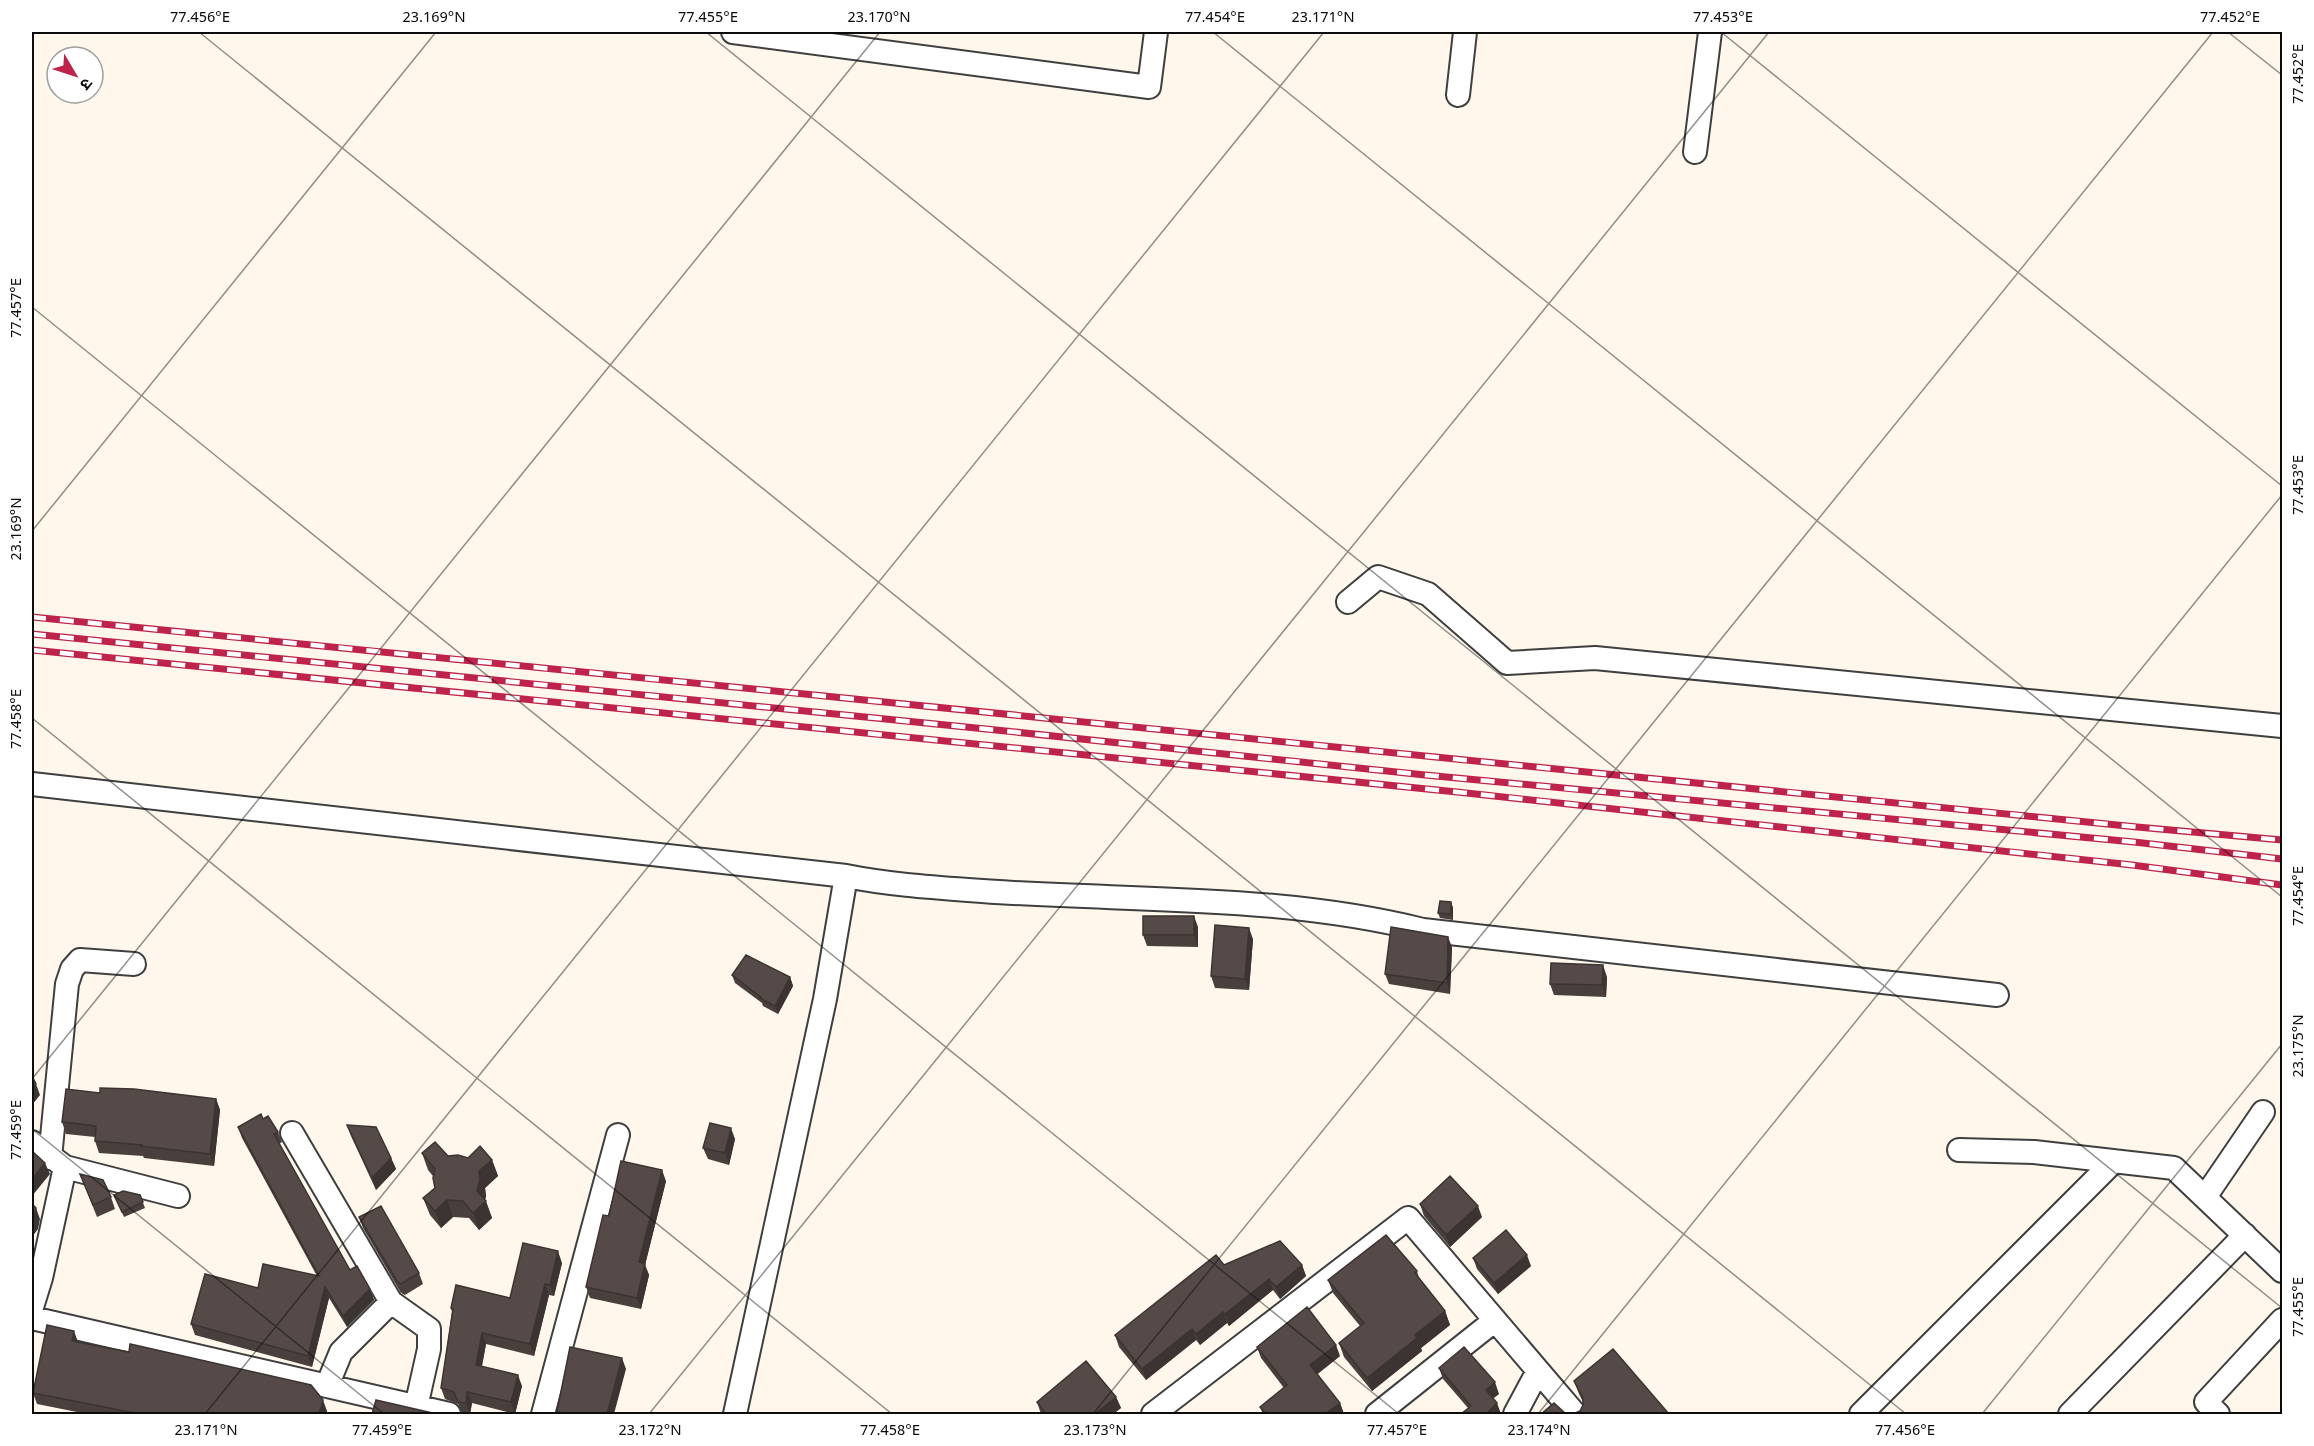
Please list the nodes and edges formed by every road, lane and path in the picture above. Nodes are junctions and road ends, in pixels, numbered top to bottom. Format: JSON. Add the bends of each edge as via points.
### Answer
{"nodes":[{"id":1,"x":734,"y":32,"type":"edge"},
{"id":2,"x":1156,"y":32,"type":"edge"},
{"id":3,"x":1466,"y":32,"type":"edge"},
{"id":4,"x":1710,"y":32,"type":"edge"},
{"id":5,"x":1458,"y":95,"type":"dead end"},
{"id":6,"x":1695,"y":152,"type":"dead end"},
{"id":7,"x":1348,"y":602,"type":"dead end"},
{"id":8,"x":2283,"y":726,"type":"edge"},
{"id":9,"x":32,"y":784,"type":"edge"},
{"id":10,"x":846,"y":876,"type":"junction"},
{"id":11,"x":134,"y":964,"type":"dead end"},
{"id":12,"x":1997,"y":995,"type":"dead end"},
{"id":13,"x":2263,"y":1112,"type":"dead end"},
{"id":14,"x":292,"y":1133,"type":"dead end"},
{"id":15,"x":618,"y":1135,"type":"dead end"},
{"id":16,"x":32,"y":1142,"type":"edge"},
{"id":17,"x":1959,"y":1150,"type":"dead end"},
{"id":18,"x":2114,"y":1161,"type":"junction"},
{"id":19,"x":58,"y":1163,"type":"junction"},
{"id":20,"x":178,"y":1196,"type":"dead end"},
{"id":21,"x":2205,"y":1197,"type":"junction"},
{"id":22,"x":2246,"y":1235,"type":"junction"},
{"id":23,"x":2283,"y":1271,"type":"edge"},
{"id":24,"x":36,"y":1274,"type":"edge"},
{"id":25,"x":392,"y":1302,"type":"junction"},
{"id":26,"x":32,"y":1307,"type":"edge"},
{"id":27,"x":32,"y":1318,"type":"edge"},
{"id":28,"x":2283,"y":1320,"type":"edge"},
{"id":29,"x":1494,"y":1321,"type":"junction"},
{"id":30,"x":1538,"y":1371,"type":"junction"},
{"id":31,"x":327,"y":1386,"type":"junction"},
{"id":32,"x":416,"y":1407,"type":"junction"},
{"id":33,"x":449,"y":1414,"type":"edge"},
{"id":34,"x":543,"y":1414,"type":"edge"},
{"id":35,"x":735,"y":1414,"type":"edge"},
{"id":36,"x":1153,"y":1414,"type":"edge"},
{"id":37,"x":1377,"y":1414,"type":"edge"},
{"id":38,"x":1515,"y":1414,"type":"edge"},
{"id":39,"x":1575,"y":1414,"type":"edge"},
{"id":40,"x":1861,"y":1414,"type":"edge"},
{"id":41,"x":2070,"y":1414,"type":"edge"},
{"id":42,"x":2218,"y":1414,"type":"edge"}],
"edges":[{"from":1,"to":2,"type":"street","via":[[1149,87]]},
{"from":3,"to":5,"type":"street"},
{"from":4,"to":6,"type":"street"},
{"from":7,"to":8,"type":"street","via":[[1378,577],[1428,594],[1507,663],[1595,658]]},
{"from":9,"to":10,"type":"street"},
{"from":10,"to":12,"type":"street","via":[[883,884],[1039,896],[1233,902],[1348,915],[1422,930]]},
{"from":10,"to":35,"type":"street","via":[[822,1010]]},
{"from":11,"to":19,"type":"street","via":[[80,960],[72,969],[67,984]]},
{"from":13,"to":21,"type":"street"},
{"from":14,"to":25,"type":"street"},
{"from":15,"to":34,"type":"street"},
{"from":16,"to":19,"type":"street"},
{"from":17,"to":18,"type":"street","via":[[2034,1152]]},
{"from":18,"to":21,"type":"street","via":[[2174,1168]]},
{"from":18,"to":40,"type":"street"},
{"from":19,"to":20,"type":"street"},
{"from":19,"to":24,"type":"street"},
{"from":21,"to":22,"type":"street"},
{"from":22,"to":23,"type":"street"},
{"from":22,"to":41,"type":"street"},
{"from":24,"to":26,"type":"street"},
{"from":25,"to":31,"type":"street","via":[[341,1352]]},
{"from":25,"to":32,"type":"street","via":[[429,1329],[429,1349]]},
{"from":27,"to":31,"type":"street"},
{"from":28,"to":42,"type":"street","via":[[2206,1402]]},
{"from":29,"to":30,"type":"street"},
{"from":29,"to":36,"type":"street","via":[[1408,1218]]},
{"from":29,"to":37,"type":"street"},
{"from":30,"to":38,"type":"street"},
{"from":30,"to":39,"type":"street"},
{"from":31,"to":32,"type":"street"},
{"from":32,"to":33,"type":"street"}]}
